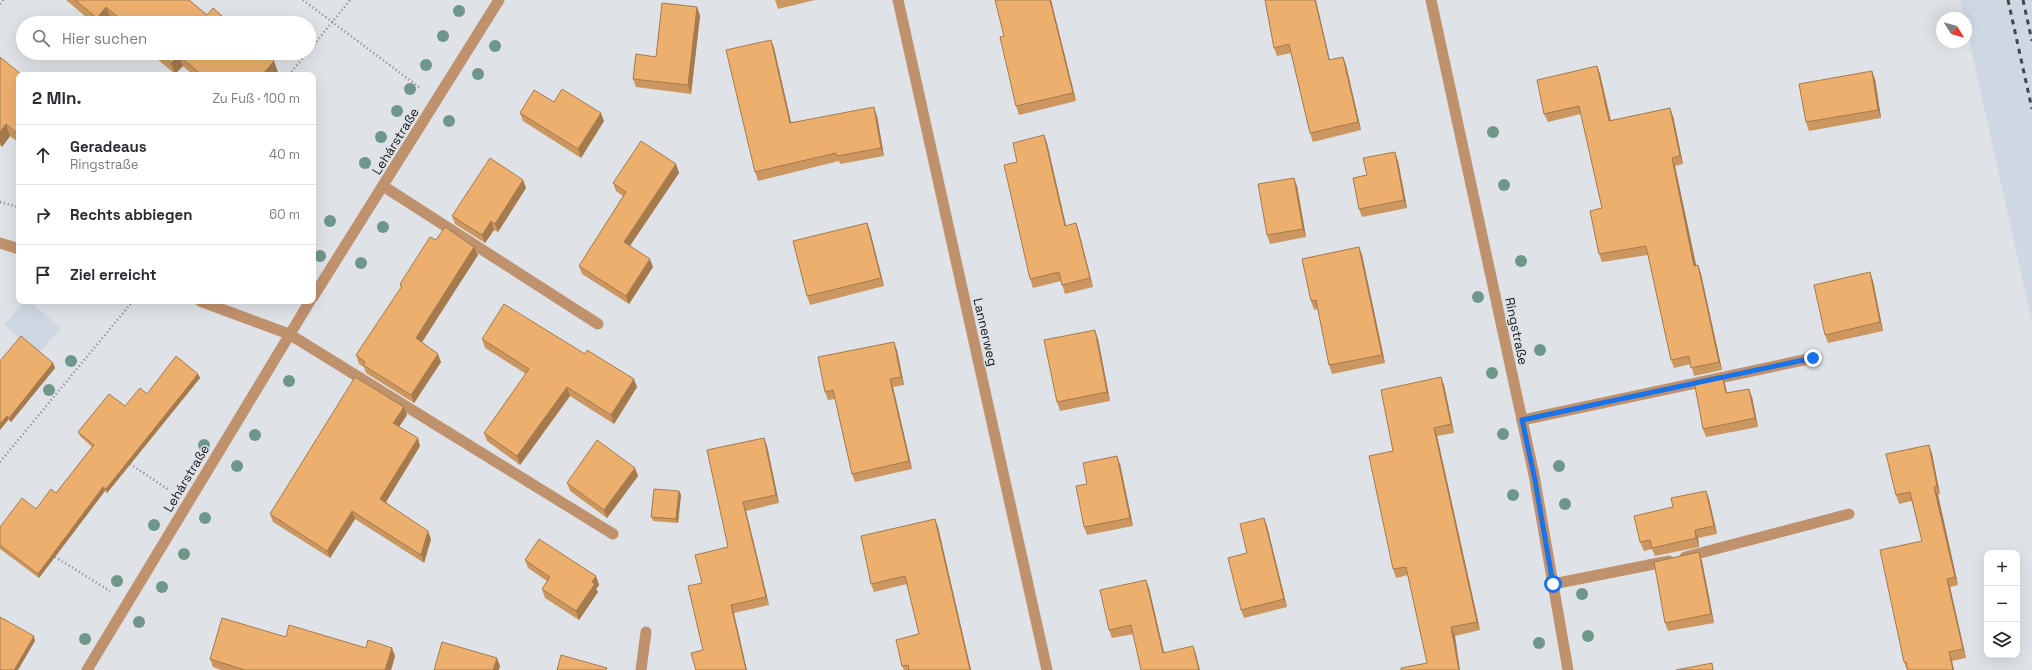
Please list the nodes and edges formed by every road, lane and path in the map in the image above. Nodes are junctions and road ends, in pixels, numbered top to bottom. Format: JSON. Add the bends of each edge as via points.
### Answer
{"nodes":[{"id":1,"x":3,"y":0,"type":"edge"},
{"id":2,"x":303,"y":0,"type":"edge"},
{"id":3,"x":350,"y":0,"type":"edge"},
{"id":4,"x":499,"y":0,"type":"edge"},
{"id":5,"x":898,"y":0,"type":"edge"},
{"id":6,"x":1431,"y":0,"type":"edge"},
{"id":7,"x":0,"y":4,"type":"edge"},
{"id":8,"x":332,"y":23,"type":"junction"},
{"id":9,"x":316,"y":42,"type":"edge"},
{"id":10,"x":301,"y":60,"type":"edge"},
{"id":11,"x":291,"y":72,"type":"edge"},
{"id":12,"x":437,"y":100,"type":"junction"},
{"id":13,"x":383,"y":186,"type":"junction"},
{"id":14,"x":0,"y":202,"type":"edge"},
{"id":15,"x":16,"y":206,"type":"edge"},
{"id":16,"x":0,"y":243,"type":"edge"},
{"id":17,"x":16,"y":247,"type":"edge"},
{"id":18,"x":316,"y":292,"type":"edge"},
{"id":19,"x":131,"y":304,"type":"edge"},
{"id":20,"x":208,"y":304,"type":"edge"},
{"id":21,"x":308,"y":304,"type":"edge"},
{"id":22,"x":598,"y":324,"type":"dead end"},
{"id":23,"x":289,"y":334,"type":"junction"},
{"id":24,"x":1813,"y":358,"type":"dead end"},
{"id":25,"x":1522,"y":420,"type":"junction"},
{"id":26,"x":0,"y":462,"type":"edge"},
{"id":27,"x":130,"y":464,"type":"edge"},
{"id":28,"x":188,"y":502,"type":"junction"},
{"id":29,"x":1849,"y":514,"type":"dead end"},
{"id":30,"x":614,"y":534,"type":"dead end"},
{"id":31,"x":55,"y":557,"type":"edge"},
{"id":32,"x":1553,"y":584,"type":"junction"},
{"id":33,"x":128,"y":602,"type":"junction"},
{"id":34,"x":646,"y":632,"type":"dead end"},
{"id":35,"x":87,"y":670,"type":"edge"},
{"id":36,"x":641,"y":670,"type":"edge"},
{"id":37,"x":1047,"y":670,"type":"edge"},
{"id":38,"x":1568,"y":670,"type":"edge"}],
"edges":[{"from":1,"to":7,"type":"path"},
{"from":2,"to":8,"type":"path"},
{"from":3,"to":8,"type":"path"},
{"from":4,"to":12,"type":"street","name":"Lehárstraße"},
{"from":5,"to":37,"type":"street","name":"Lannerweg"},
{"from":6,"to":25,"type":"street","name":"Ringstraße"},
{"from":8,"to":9,"type":"path"},
{"from":8,"to":12,"type":"path"},
{"from":10,"to":11,"type":"path"},
{"from":12,"to":13,"type":"street","name":"Lehárstraße"},
{"from":13,"to":18,"type":"street","name":"Lehárstraße"},
{"from":13,"to":22,"type":"street"},
{"from":14,"to":15,"type":"path"},
{"from":16,"to":17,"type":"street"},
{"from":19,"to":26,"type":"path"},
{"from":20,"to":23,"type":"street"},
{"from":21,"to":23,"type":"street","name":"Lehárstraße"},
{"from":23,"to":28,"type":"street","name":"Lehárstraße"},
{"from":23,"to":30,"type":"street"},
{"from":24,"to":25,"type":"street"},
{"from":25,"to":32,"type":"street","name":"Ringstraße"},
{"from":27,"to":28,"type":"path"},
{"from":28,"to":33,"type":"street","name":"Lehárstraße"},
{"from":29,"to":32,"type":"street","via":[[1696,555]]},
{"from":31,"to":33,"type":"path"},
{"from":32,"to":38,"type":"street","name":"Ringstraße"},
{"from":33,"to":35,"type":"street","name":"Lehárstraße"},
{"from":34,"to":36,"type":"street"}]}
